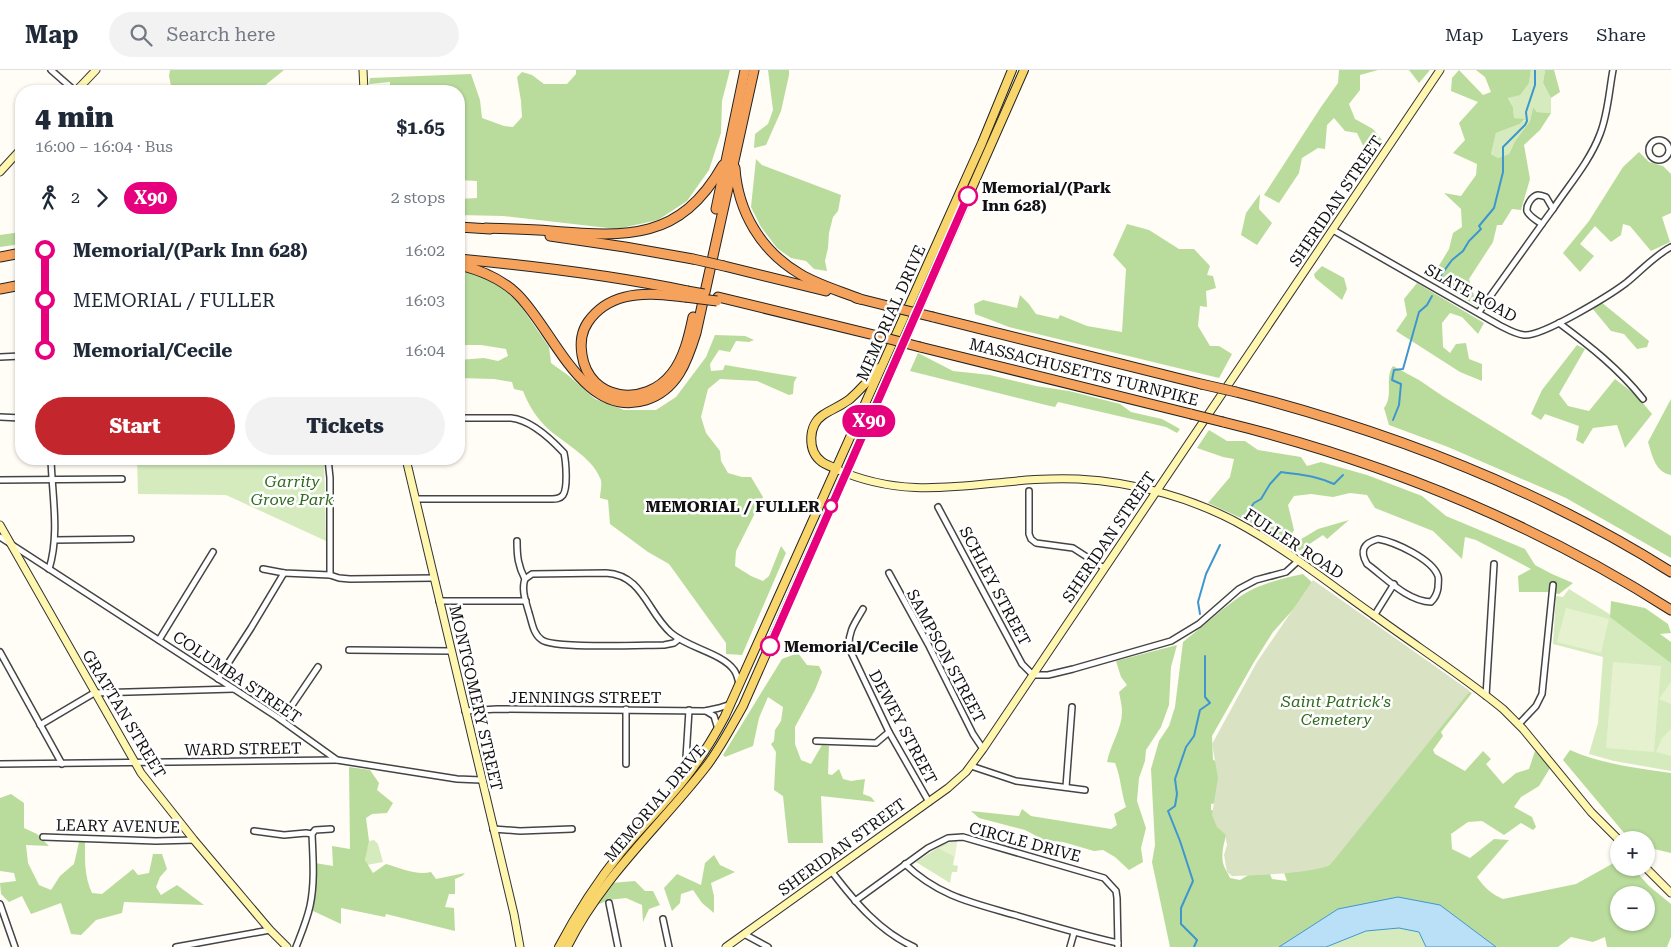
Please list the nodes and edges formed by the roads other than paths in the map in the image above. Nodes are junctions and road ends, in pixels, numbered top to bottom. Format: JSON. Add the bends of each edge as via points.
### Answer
{"nodes":[{"id":1,"x":50,"y":70,"type":"edge"},
{"id":2,"x":96,"y":70,"type":"edge"},
{"id":3,"x":363,"y":70,"type":"edge"},
{"id":4,"x":745,"y":70,"type":"edge"},
{"id":5,"x":754,"y":70,"type":"edge"},
{"id":6,"x":1012,"y":70,"type":"edge"},
{"id":7,"x":1024,"y":70,"type":"edge"},
{"id":8,"x":1440,"y":70,"type":"edge"},
{"id":9,"x":1613,"y":70,"type":"edge"},
{"id":10,"x":68,"y":85,"type":"edge"},
{"id":11,"x":81,"y":85,"type":"edge"},
{"id":12,"x":364,"y":85,"type":"edge"},
{"id":13,"x":1670,"y":146,"type":"edge"},
{"id":14,"x":15,"y":156,"type":"edge"},
{"id":15,"x":730,"y":158,"type":"junction"},
{"id":16,"x":0,"y":172,"type":"edge"},
{"id":17,"x":966,"y":179,"type":"junction"},
{"id":18,"x":973,"y":184,"type":"junction"},
{"id":19,"x":1553,"y":209,"type":"junction"},
{"id":20,"x":1542,"y":224,"type":"junction"},
{"id":21,"x":465,"y":227,"type":"edge"},
{"id":22,"x":486,"y":228,"type":"junction"},
{"id":23,"x":1333,"y":230,"type":"junction"},
{"id":24,"x":1671,"y":247,"type":"edge"},
{"id":25,"x":15,"y":254,"type":"edge"},
{"id":26,"x":0,"y":256,"type":"edge"},
{"id":27,"x":465,"y":260,"type":"edge"},
{"id":28,"x":465,"y":267,"type":"edge"},
{"id":29,"x":15,"y":286,"type":"edge"},
{"id":30,"x":0,"y":289,"type":"edge"},
{"id":31,"x":686,"y":294,"type":"junction"},
{"id":32,"x":860,"y":299,"type":"junction"},
{"id":33,"x":1478,"y":312,"type":"junction"},
{"id":34,"x":1559,"y":323,"type":"junction"},
{"id":35,"x":15,"y":356,"type":"edge"},
{"id":36,"x":0,"y":357,"type":"edge"},
{"id":37,"x":886,"y":358,"type":"junction"},
{"id":38,"x":1643,"y":399,"type":"dead end"},
{"id":39,"x":0,"y":417,"type":"edge"},
{"id":40,"x":15,"y":418,"type":"edge"},
{"id":41,"x":465,"y":418,"type":"edge"},
{"id":42,"x":52,"y":465,"type":"edge"},
{"id":43,"x":329,"y":465,"type":"edge"},
{"id":44,"x":408,"y":465,"type":"edge"},
{"id":45,"x":836,"y":469,"type":"junction"},
{"id":46,"x":845,"y":473,"type":"junction"},
{"id":47,"x":52,"y":479,"type":"junction"},
{"id":48,"x":122,"y":479,"type":"dead end"},
{"id":49,"x":0,"y":480,"type":"edge"},
{"id":50,"x":1029,"y":491,"type":"dead end"},
{"id":51,"x":1156,"y":492,"type":"junction"},
{"id":52,"x":416,"y":499,"type":"junction"},
{"id":53,"x":938,"y":507,"type":"dead end"},
{"id":54,"x":0,"y":525,"type":"edge"},
{"id":55,"x":0,"y":537,"type":"edge"},
{"id":56,"x":131,"y":539,"type":"dead end"},
{"id":57,"x":55,"y":540,"type":"junction"},
{"id":58,"x":517,"y":541,"type":"dead end"},
{"id":59,"x":11,"y":544,"type":"junction"},
{"id":60,"x":213,"y":552,"type":"dead end"},
{"id":61,"x":1298,"y":561,"type":"junction"},
{"id":62,"x":1494,"y":564,"type":"dead end"},
{"id":63,"x":1104,"y":568,"type":"junction"},
{"id":64,"x":50,"y":569,"type":"junction"},
{"id":65,"x":263,"y":570,"type":"dead end"},
{"id":66,"x":1671,"y":572,"type":"edge"},
{"id":67,"x":284,"y":573,"type":"junction"},
{"id":68,"x":889,"y":573,"type":"dead end"},
{"id":69,"x":330,"y":574,"type":"junction"},
{"id":70,"x":434,"y":578,"type":"junction"},
{"id":71,"x":525,"y":579,"type":"junction"},
{"id":72,"x":1394,"y":584,"type":"junction"},
{"id":73,"x":1552,"y":585,"type":"dead end"},
{"id":74,"x":439,"y":601,"type":"junction"},
{"id":75,"x":526,"y":601,"type":"junction"},
{"id":76,"x":863,"y":608,"type":"dead end"},
{"id":77,"x":1671,"y":610,"type":"edge"},
{"id":78,"x":1374,"y":616,"type":"junction"},
{"id":79,"x":679,"y":639,"type":"junction"},
{"id":80,"x":159,"y":640,"type":"junction"},
{"id":81,"x":349,"y":650,"type":"dead end"},
{"id":82,"x":451,"y":651,"type":"junction"},
{"id":83,"x":0,"y":652,"type":"edge"},
{"id":84,"x":318,"y":667,"type":"dead end"},
{"id":85,"x":1033,"y":674,"type":"junction"},
{"id":86,"x":218,"y":679,"type":"junction"},
{"id":87,"x":740,"y":685,"type":"junction"},
{"id":88,"x":234,"y":689,"type":"junction"},
{"id":89,"x":94,"y":693,"type":"junction"},
{"id":90,"x":1486,"y":696,"type":"junction"},
{"id":91,"x":731,"y":704,"type":"junction"},
{"id":92,"x":1072,"y":707,"type":"dead end"},
{"id":93,"x":626,"y":710,"type":"junction"},
{"id":94,"x":689,"y":710,"type":"junction"},
{"id":95,"x":465,"y":711,"type":"junction"},
{"id":96,"x":705,"y":711,"type":"junction"},
{"id":97,"x":282,"y":720,"type":"junction"},
{"id":98,"x":40,"y":724,"type":"junction"},
{"id":99,"x":1519,"y":724,"type":"junction"},
{"id":100,"x":718,"y":729,"type":"junction"},
{"id":101,"x":889,"y":732,"type":"junction"},
{"id":102,"x":816,"y":740,"type":"dead end"},
{"id":103,"x":983,"y":749,"type":"junction"},
{"id":104,"x":686,"y":758,"type":"dead end"},
{"id":105,"x":337,"y":760,"type":"junction"},
{"id":106,"x":134,"y":762,"type":"junction"},
{"id":107,"x":0,"y":764,"type":"edge"},
{"id":108,"x":62,"y":764,"type":"junction"},
{"id":109,"x":626,"y":764,"type":"dead end"},
{"id":110,"x":971,"y":766,"type":"junction"},
{"id":111,"x":481,"y":780,"type":"junction"},
{"id":112,"x":1066,"y":787,"type":"junction"},
{"id":113,"x":1085,"y":790,"type":"dead end"},
{"id":114,"x":929,"y":802,"type":"junction"},
{"id":115,"x":330,"y":829,"type":"dead end"},
{"id":116,"x":493,"y":829,"type":"junction"},
{"id":117,"x":572,"y":830,"type":"dead end"},
{"id":118,"x":254,"y":831,"type":"dead end"},
{"id":119,"x":1610,"y":831,"type":"edge"},
{"id":120,"x":312,"y":834,"type":"junction"},
{"id":121,"x":43,"y":837,"type":"dead end"},
{"id":122,"x":194,"y":840,"type":"junction"},
{"id":123,"x":905,"y":864,"type":"junction"},
{"id":124,"x":832,"y":872,"type":"junction"},
{"id":125,"x":1654,"y":876,"type":"edge"},
{"id":126,"x":1671,"y":893,"type":"edge"},
{"id":127,"x":855,"y":901,"type":"junction"},
{"id":128,"x":609,"y":903,"type":"dead end"},
{"id":129,"x":0,"y":904,"type":"edge"},
{"id":130,"x":663,"y":919,"type":"dead end"},
{"id":131,"x":270,"y":930,"type":"junction"},
{"id":132,"x":1074,"y":933,"type":"junction"},
{"id":133,"x":744,"y":934,"type":"junction"},
{"id":134,"x":1118,"y":945,"type":"edge"},
{"id":135,"x":520,"y":946,"type":"edge"},
{"id":136,"x":15,"y":947,"type":"edge"},
{"id":137,"x":176,"y":947,"type":"edge"},
{"id":138,"x":287,"y":947,"type":"edge"},
{"id":139,"x":296,"y":947,"type":"edge"},
{"id":140,"x":559,"y":947,"type":"edge"},
{"id":141,"x":567,"y":947,"type":"edge"},
{"id":142,"x":618,"y":947,"type":"edge"},
{"id":143,"x":669,"y":947,"type":"edge"},
{"id":144,"x":726,"y":947,"type":"edge"},
{"id":145,"x":768,"y":947,"type":"edge"},
{"id":146,"x":914,"y":947,"type":"edge"},
{"id":147,"x":1070,"y":947,"type":"edge"}],
"edges":[{"from":1,"to":10,"type":"street"},
{"from":2,"to":11,"type":"main road"},
{"from":3,"to":12,"type":"main road"},
{"from":4,"to":15,"type":"highway"},
{"from":5,"to":15,"type":"highway"},
{"from":6,"to":17,"type":"main road","name":"MEMORIAL DRIVE"},
{"from":7,"to":18,"type":"main road","name":"MEMORIAL DRIVE"},
{"from":8,"to":23,"type":"main road","name":"SHERIDAN STREET"},
{"from":9,"to":19,"type":"street","via":[[1600,134]]},
{"from":13,"to":13,"type":"street","via":[[1664,141],[1654,140],[1649,144],[1649,154],[1657,160],[1664,158]]},
{"from":14,"to":16,"type":"main road"},
{"from":15,"to":22,"type":"highway","via":[[684,212],[645,230],[606,234]]},
{"from":15,"to":28,"type":"highway","via":[[689,357],[674,381],[653,397],[629,402],[607,398],[597,392],[574,370],[515,291],[490,276]]},
{"from":15,"to":31,"type":"highway","via":[[685,350],[672,374],[655,388],[629,396],[613,393],[593,380],[583,361],[581,348],[585,326],[597,311],[615,300],[634,296]]},
{"from":15,"to":32,"type":"highway","via":[[744,211],[768,248],[800,274]]},
{"from":17,"to":18,"type":"main road"},
{"from":17,"to":37,"type":"main road","name":"MEMORIAL DRIVE"},
{"from":18,"to":46,"type":"main road","name":"MEMORIAL DRIVE"},
{"from":19,"to":20,"type":"street"},
{"from":19,"to":20,"type":"street","via":[[1546,197],[1537,195],[1532,198],[1527,211]]},
{"from":20,"to":33,"type":"street"},
{"from":21,"to":22,"type":"highway","name":"MASSACHUSETTS TURNPIKE"},
{"from":22,"to":32,"type":"highway","name":"MASSACHUSETTS TURNPIKE","bridge":true,"via":[[693,259]]},
{"from":23,"to":33,"type":"street","name":"SLATE ROAD"},
{"from":23,"to":51,"type":"main road","name":"SHERIDAN STREET"},
{"from":24,"to":34,"type":"street","name":"SLATE ROAD","via":[[1625,284]]},
{"from":25,"to":26,"type":"highway"},
{"from":27,"to":31,"type":"highway","via":[[582,272],[644,282]]},
{"from":29,"to":30,"type":"highway"},
{"from":31,"to":77,"type":"highway","name":"MASSACHUSETTS TURNPIKE","bridge":true,"via":[[750,305],[878,336],[1333,452],[1514,523],[1606,571]]},
{"from":32,"to":66,"type":"highway","name":"MASSACHUSETTS TURNPIKE","bridge":true,"via":[[1236,392],[1343,422],[1458,464],[1544,502]]},
{"from":33,"to":34,"type":"street","name":"SLATE ROAD","via":[[1524,335]]},
{"from":34,"to":38,"type":"street","via":[[1607,361]]},
{"from":35,"to":36,"type":"street"},
{"from":37,"to":45,"type":"main road","name":"MEMORIAL DRIVE"},
{"from":37,"to":45,"type":"main road","via":[[863,387],[815,423],[811,443],[814,452],[821,461]]},
{"from":39,"to":40,"type":"street"},
{"from":41,"to":52,"type":"street","via":[[512,418],[530,424],[564,453],[564,493],[552,499]]},
{"from":42,"to":47,"type":"street"},
{"from":43,"to":69,"type":"street"},
{"from":44,"to":52,"type":"main road","name":"MONTGOMERY STREET"},
{"from":45,"to":46,"type":"main road","name":"FULLER ROAD"},
{"from":45,"to":87,"type":"main road","name":"MEMORIAL DRIVE"},
{"from":46,"to":51,"type":"main road","name":"FULLER ROAD","via":[[884,484],[918,488],[1074,479],[1125,484]]},
{"from":46,"to":141,"type":"main road","name":"MEMORIAL DRIVE","via":[[732,726],[702,772],[612,877]]},
{"from":47,"to":48,"type":"street"},
{"from":47,"to":49,"type":"street"},
{"from":47,"to":57,"type":"street"},
{"from":50,"to":63,"type":"street","via":[[1031,539],[1036,543],[1073,548]]},
{"from":51,"to":61,"type":"main road","name":"FULLER ROAD","via":[[1232,520]]},
{"from":51,"to":63,"type":"main road","name":"SHERIDAN STREET"},
{"from":52,"to":70,"type":"main road","name":"MONTGOMERY STREET"},
{"from":53,"to":85,"type":"street","name":"SCHLEY STREET","via":[[1022,664]]},
{"from":54,"to":59,"type":"main road","name":"GRATTAN STREET"},
{"from":55,"to":59,"type":"street","name":"COLUMBA STREET"},
{"from":56,"to":57,"type":"street"},
{"from":57,"to":64,"type":"street"},
{"from":58,"to":71,"type":"street","via":[[516,554]]},
{"from":59,"to":64,"type":"street","name":"COLUMBA STREET"},
{"from":59,"to":89,"type":"main road","name":"GRATTAN STREET"},
{"from":60,"to":80,"type":"street"},
{"from":61,"to":78,"type":"main road","name":"FULLER ROAD"},
{"from":61,"to":85,"type":"street","via":[[1286,572],[1256,580],[1239,589],[1199,624],[1171,642],[1073,670]]},
{"from":62,"to":90,"type":"street"},
{"from":63,"to":85,"type":"main road","name":"SHERIDAN STREET"},
{"from":64,"to":80,"type":"street","name":"COLUMBA STREET"},
{"from":65,"to":67,"type":"street"},
{"from":67,"to":69,"type":"street"},
{"from":67,"to":86,"type":"street"},
{"from":68,"to":103,"type":"street","name":"SAMPSON STREET"},
{"from":69,"to":70,"type":"street","via":[[350,579]]},
{"from":70,"to":74,"type":"main road","name":"MONTGOMERY STREET"},
{"from":71,"to":75,"type":"street"},
{"from":71,"to":79,"type":"street","via":[[532,574],[606,573],[621,576],[638,588],[664,626]]},
{"from":72,"to":72,"type":"street","via":[[1364,558],[1364,546],[1370,541],[1378,538],[1411,550],[1438,576],[1437,591],[1431,602],[1410,596]]},
{"from":72,"to":78,"type":"street"},
{"from":73,"to":99,"type":"street","via":[[1542,694],[1536,706]]},
{"from":74,"to":75,"type":"street"},
{"from":74,"to":82,"type":"main road","name":"MONTGOMERY STREET"},
{"from":75,"to":79,"type":"street","via":[[537,635],[550,644],[664,645]]},
{"from":76,"to":101,"type":"street","name":"DEWEY STREET","via":[[850,631],[849,648]]},
{"from":78,"to":90,"type":"main road","name":"FULLER ROAD"},
{"from":79,"to":87,"type":"street","via":[[725,661],[735,671]]},
{"from":80,"to":86,"type":"street","name":"COLUMBA STREET"},
{"from":81,"to":82,"type":"street"},
{"from":82,"to":95,"type":"main road","name":"MONTGOMERY STREET"},
{"from":83,"to":98,"type":"street"},
{"from":84,"to":97,"type":"street"},
{"from":85,"to":103,"type":"main road","name":"SHERIDAN STREET"},
{"from":86,"to":88,"type":"street","name":"COLUMBA STREET"},
{"from":87,"to":91,"type":"main road","name":"MEMORIAL DRIVE"},
{"from":88,"to":89,"type":"street"},
{"from":88,"to":97,"type":"street","name":"COLUMBA STREET"},
{"from":89,"to":98,"type":"street"},
{"from":89,"to":106,"type":"main road","name":"GRATTAN STREET"},
{"from":90,"to":99,"type":"main road","name":"FULLER ROAD"},
{"from":91,"to":96,"type":"street","name":"JENNINGS STREET"},
{"from":91,"to":100,"type":"main road","name":"MEMORIAL DRIVE"},
{"from":92,"to":112,"type":"street"},
{"from":93,"to":94,"type":"street","name":"JENNINGS STREET"},
{"from":93,"to":95,"type":"street","name":"JENNINGS STREET"},
{"from":93,"to":109,"type":"street"},
{"from":94,"to":96,"type":"street","name":"JENNINGS STREET"},
{"from":94,"to":104,"type":"street"},
{"from":95,"to":111,"type":"main road","name":"MONTGOMERY STREET"},
{"from":96,"to":100,"type":"street","via":[[714,716]]},
{"from":97,"to":105,"type":"street","name":"COLUMBA STREET"},
{"from":98,"to":108,"type":"street"},
{"from":99,"to":119,"type":"main road","name":"FULLER ROAD"},
{"from":100,"to":140,"type":"main road","name":"MEMORIAL DRIVE","via":[[686,777],[596,884]]},
{"from":101,"to":102,"type":"street","via":[[876,743]]},
{"from":101,"to":114,"type":"street","name":"DEWEY STREET"},
{"from":103,"to":110,"type":"main road","name":"SHERIDAN STREET"},
{"from":105,"to":106,"type":"street","name":"WARD STREET"},
{"from":105,"to":111,"type":"street","name":"COLUMBA STREET"},
{"from":106,"to":108,"type":"street","name":"WARD STREET"},
{"from":106,"to":122,"type":"main road","name":"GRATTAN STREET"},
{"from":107,"to":108,"type":"street","name":"WARD STREET"},
{"from":110,"to":112,"type":"street","via":[[1016,781]]},
{"from":110,"to":114,"type":"main road","name":"SHERIDAN STREET"},
{"from":111,"to":116,"type":"main road","name":"MONTGOMERY STREET"},
{"from":112,"to":113,"type":"street"},
{"from":114,"to":124,"type":"main road","name":"SHERIDAN STREET"},
{"from":115,"to":120,"type":"street","via":[[315,830]]},
{"from":116,"to":117,"type":"street"},
{"from":116,"to":135,"type":"main road","name":"MONTGOMERY STREET"},
{"from":118,"to":120,"type":"street"},
{"from":120,"to":139,"type":"street","via":[[311,904]]},
{"from":121,"to":122,"type":"street","name":"LEARY AVENUE"},
{"from":122,"to":131,"type":"main road","name":"GRATTAN STREET"},
{"from":123,"to":127,"type":"street","name":"CIRCLE DRIVE"},
{"from":123,"to":132,"type":"street","via":[[951,896]]},
{"from":123,"to":134,"type":"street","name":"CIRCLE DRIVE","via":[[939,842],[957,837],[1104,878],[1116,891]]},
{"from":124,"to":127,"type":"street"},
{"from":124,"to":133,"type":"main road","name":"SHERIDAN STREET"},
{"from":125,"to":126,"type":"main road"},
{"from":127,"to":146,"type":"street","via":[[884,928]]},
{"from":128,"to":142,"type":"street"},
{"from":129,"to":136,"type":"street"},
{"from":130,"to":143,"type":"street"},
{"from":131,"to":137,"type":"street"},
{"from":131,"to":138,"type":"main road","name":"GRATTAN STREET"},
{"from":132,"to":134,"type":"street"},
{"from":132,"to":147,"type":"street"},
{"from":133,"to":144,"type":"main road","name":"SHERIDAN STREET"},
{"from":133,"to":145,"type":"street"}]}
